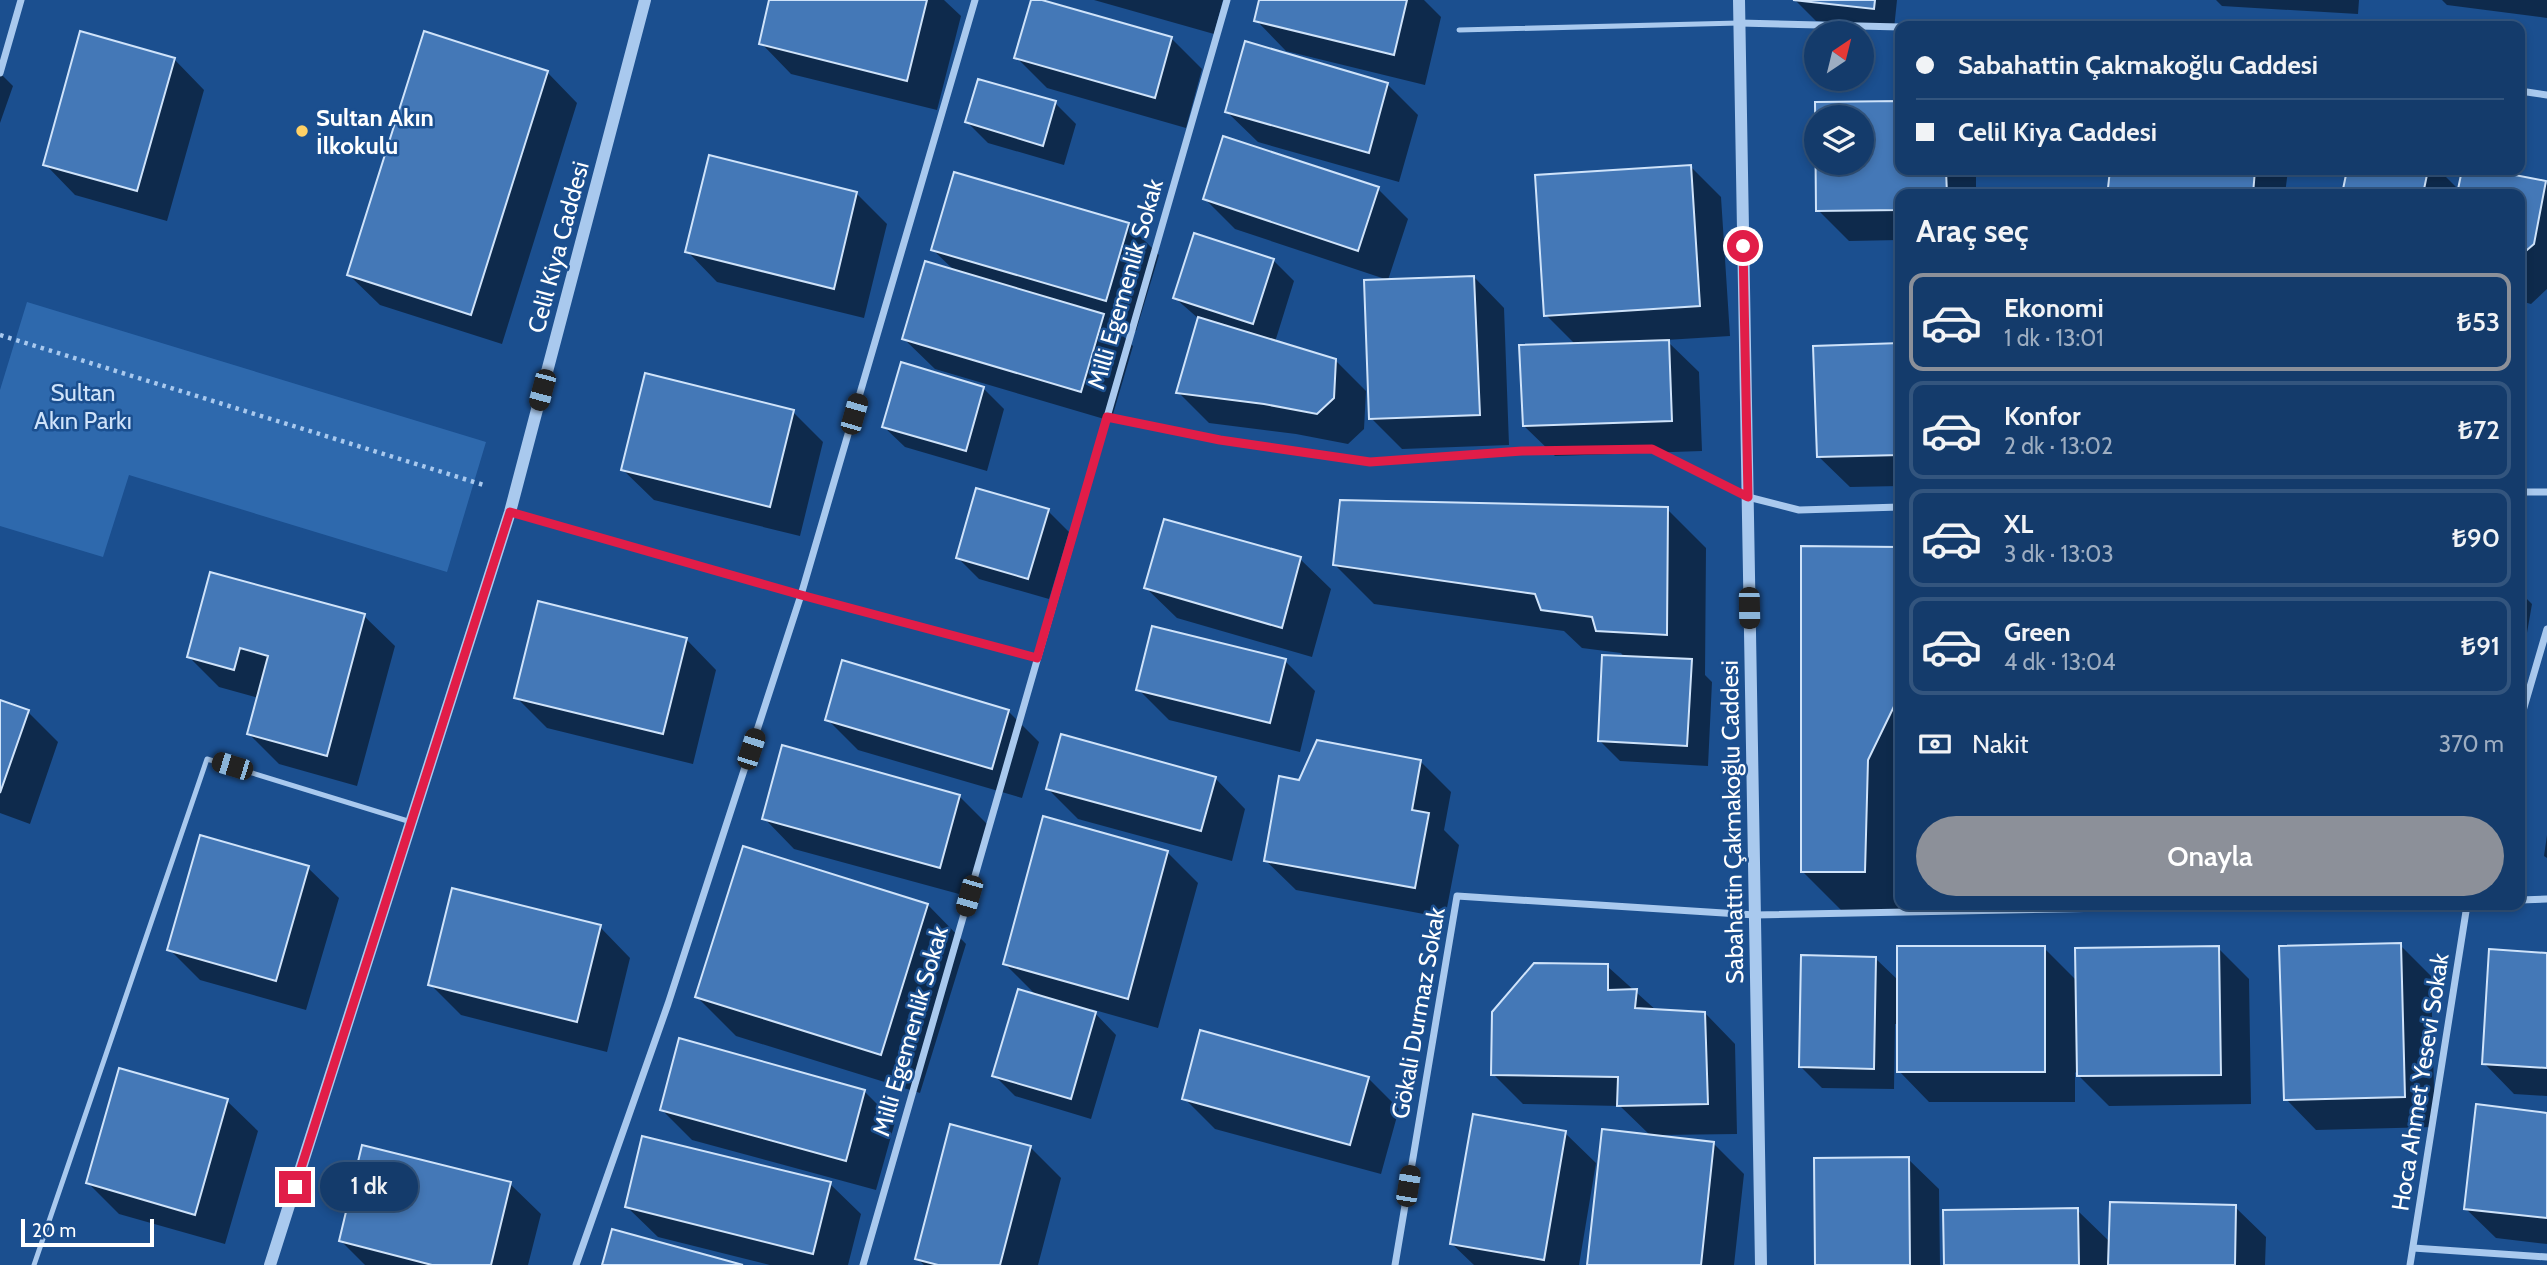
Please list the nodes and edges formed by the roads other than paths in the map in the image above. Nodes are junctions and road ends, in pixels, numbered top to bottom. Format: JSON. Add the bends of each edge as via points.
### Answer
{"nodes":[{"id":1,"x":21,"y":0,"type":"edge"},
{"id":2,"x":645,"y":0,"type":"edge"},
{"id":3,"x":975,"y":0,"type":"edge"},
{"id":4,"x":1227,"y":0,"type":"edge"},
{"id":5,"x":1739,"y":0,"type":"edge"},
{"id":6,"x":1739,"y":23,"type":"junction"},
{"id":7,"x":1895,"y":27,"type":"edge"},
{"id":8,"x":1459,"y":30,"type":"dead end"},
{"id":9,"x":0,"y":74,"type":"edge"},
{"id":10,"x":2525,"y":92,"type":"edge"},
{"id":11,"x":2547,"y":95,"type":"edge"},
{"id":12,"x":1107,"y":417,"type":"junction"},
{"id":13,"x":2525,"y":492,"type":"edge"},
{"id":14,"x":2547,"y":492,"type":"edge"},
{"id":15,"x":1748,"y":497,"type":"junction"},
{"id":16,"x":1895,"y":507,"type":"edge"},
{"id":17,"x":510,"y":512,"type":"junction"},
{"id":18,"x":801,"y":595,"type":"junction"},
{"id":19,"x":2547,"y":629,"type":"edge"},
{"id":20,"x":1037,"y":658,"type":"junction"},
{"id":21,"x":2525,"y":704,"type":"edge"},
{"id":22,"x":411,"y":822,"type":"junction"},
{"id":23,"x":2547,"y":899,"type":"edge"},
{"id":24,"x":2525,"y":900,"type":"edge"},
{"id":25,"x":2010,"y":910,"type":"edge"},
{"id":26,"x":2466,"y":910,"type":"edge"},
{"id":27,"x":1755,"y":915,"type":"junction"},
{"id":28,"x":2413,"y":1248,"type":"junction"},
{"id":29,"x":2547,"y":1256,"type":"edge"},
{"id":30,"x":34,"y":1265,"type":"edge"},
{"id":31,"x":270,"y":1265,"type":"edge"},
{"id":32,"x":576,"y":1265,"type":"edge"},
{"id":33,"x":863,"y":1265,"type":"edge"},
{"id":34,"x":1395,"y":1265,"type":"edge"},
{"id":35,"x":1761,"y":1265,"type":"edge"},
{"id":36,"x":2410,"y":1265,"type":"edge"}],
"edges":[{"from":1,"to":9,"type":"street"},
{"from":2,"to":17,"type":"street","name":"Celil Kiya Caddesi"},
{"from":3,"to":18,"type":"street"},
{"from":4,"to":12,"type":"street","name":"Milli Egemenlik Sokak"},
{"from":5,"to":6,"type":"street","name":"Sabahattin Çakmakoğlu Caddesi"},
{"from":6,"to":7,"type":"street"},
{"from":6,"to":8,"type":"lane"},
{"from":6,"to":15,"type":"street","name":"Sabahattin Çakmakoğlu Caddesi"},
{"from":10,"to":11,"type":"street"},
{"from":12,"to":15,"type":"street","via":[[1220,440],[1370,462],[1522,451],[1652,449]]},
{"from":12,"to":20,"type":"street","name":"Milli Egemenlik Sokak"},
{"from":13,"to":14,"type":"street"},
{"from":15,"to":16,"type":"street","via":[[1800,510]]},
{"from":15,"to":27,"type":"street","name":"Sabahattin Çakmakoğlu Caddesi"},
{"from":17,"to":18,"type":"street"},
{"from":17,"to":22,"type":"street","name":"Celil Kiya Caddesi"},
{"from":18,"to":20,"type":"street"},
{"from":18,"to":32,"type":"street","via":[[668,1004]]},
{"from":19,"to":21,"type":"street"},
{"from":20,"to":33,"type":"street","name":"Milli Egemenlik Sokak"},
{"from":22,"to":30,"type":"lane","via":[[207,759]]},
{"from":22,"to":31,"type":"street","name":"Celil Kiya Caddesi"},
{"from":23,"to":24,"type":"street"},
{"from":25,"to":27,"type":"street"},
{"from":26,"to":28,"type":"street","name":"Hoca Ahmet Yesevi Sokak"},
{"from":27,"to":34,"type":"street","name":"Gökali Durmaz Sokak","via":[[1457,895]]},
{"from":27,"to":35,"type":"street","name":"Sabahattin Çakmakoğlu Caddesi"},
{"from":28,"to":29,"type":"street"},
{"from":28,"to":36,"type":"street","name":"Hoca Ahmet Yesevi Sokak"}]}
